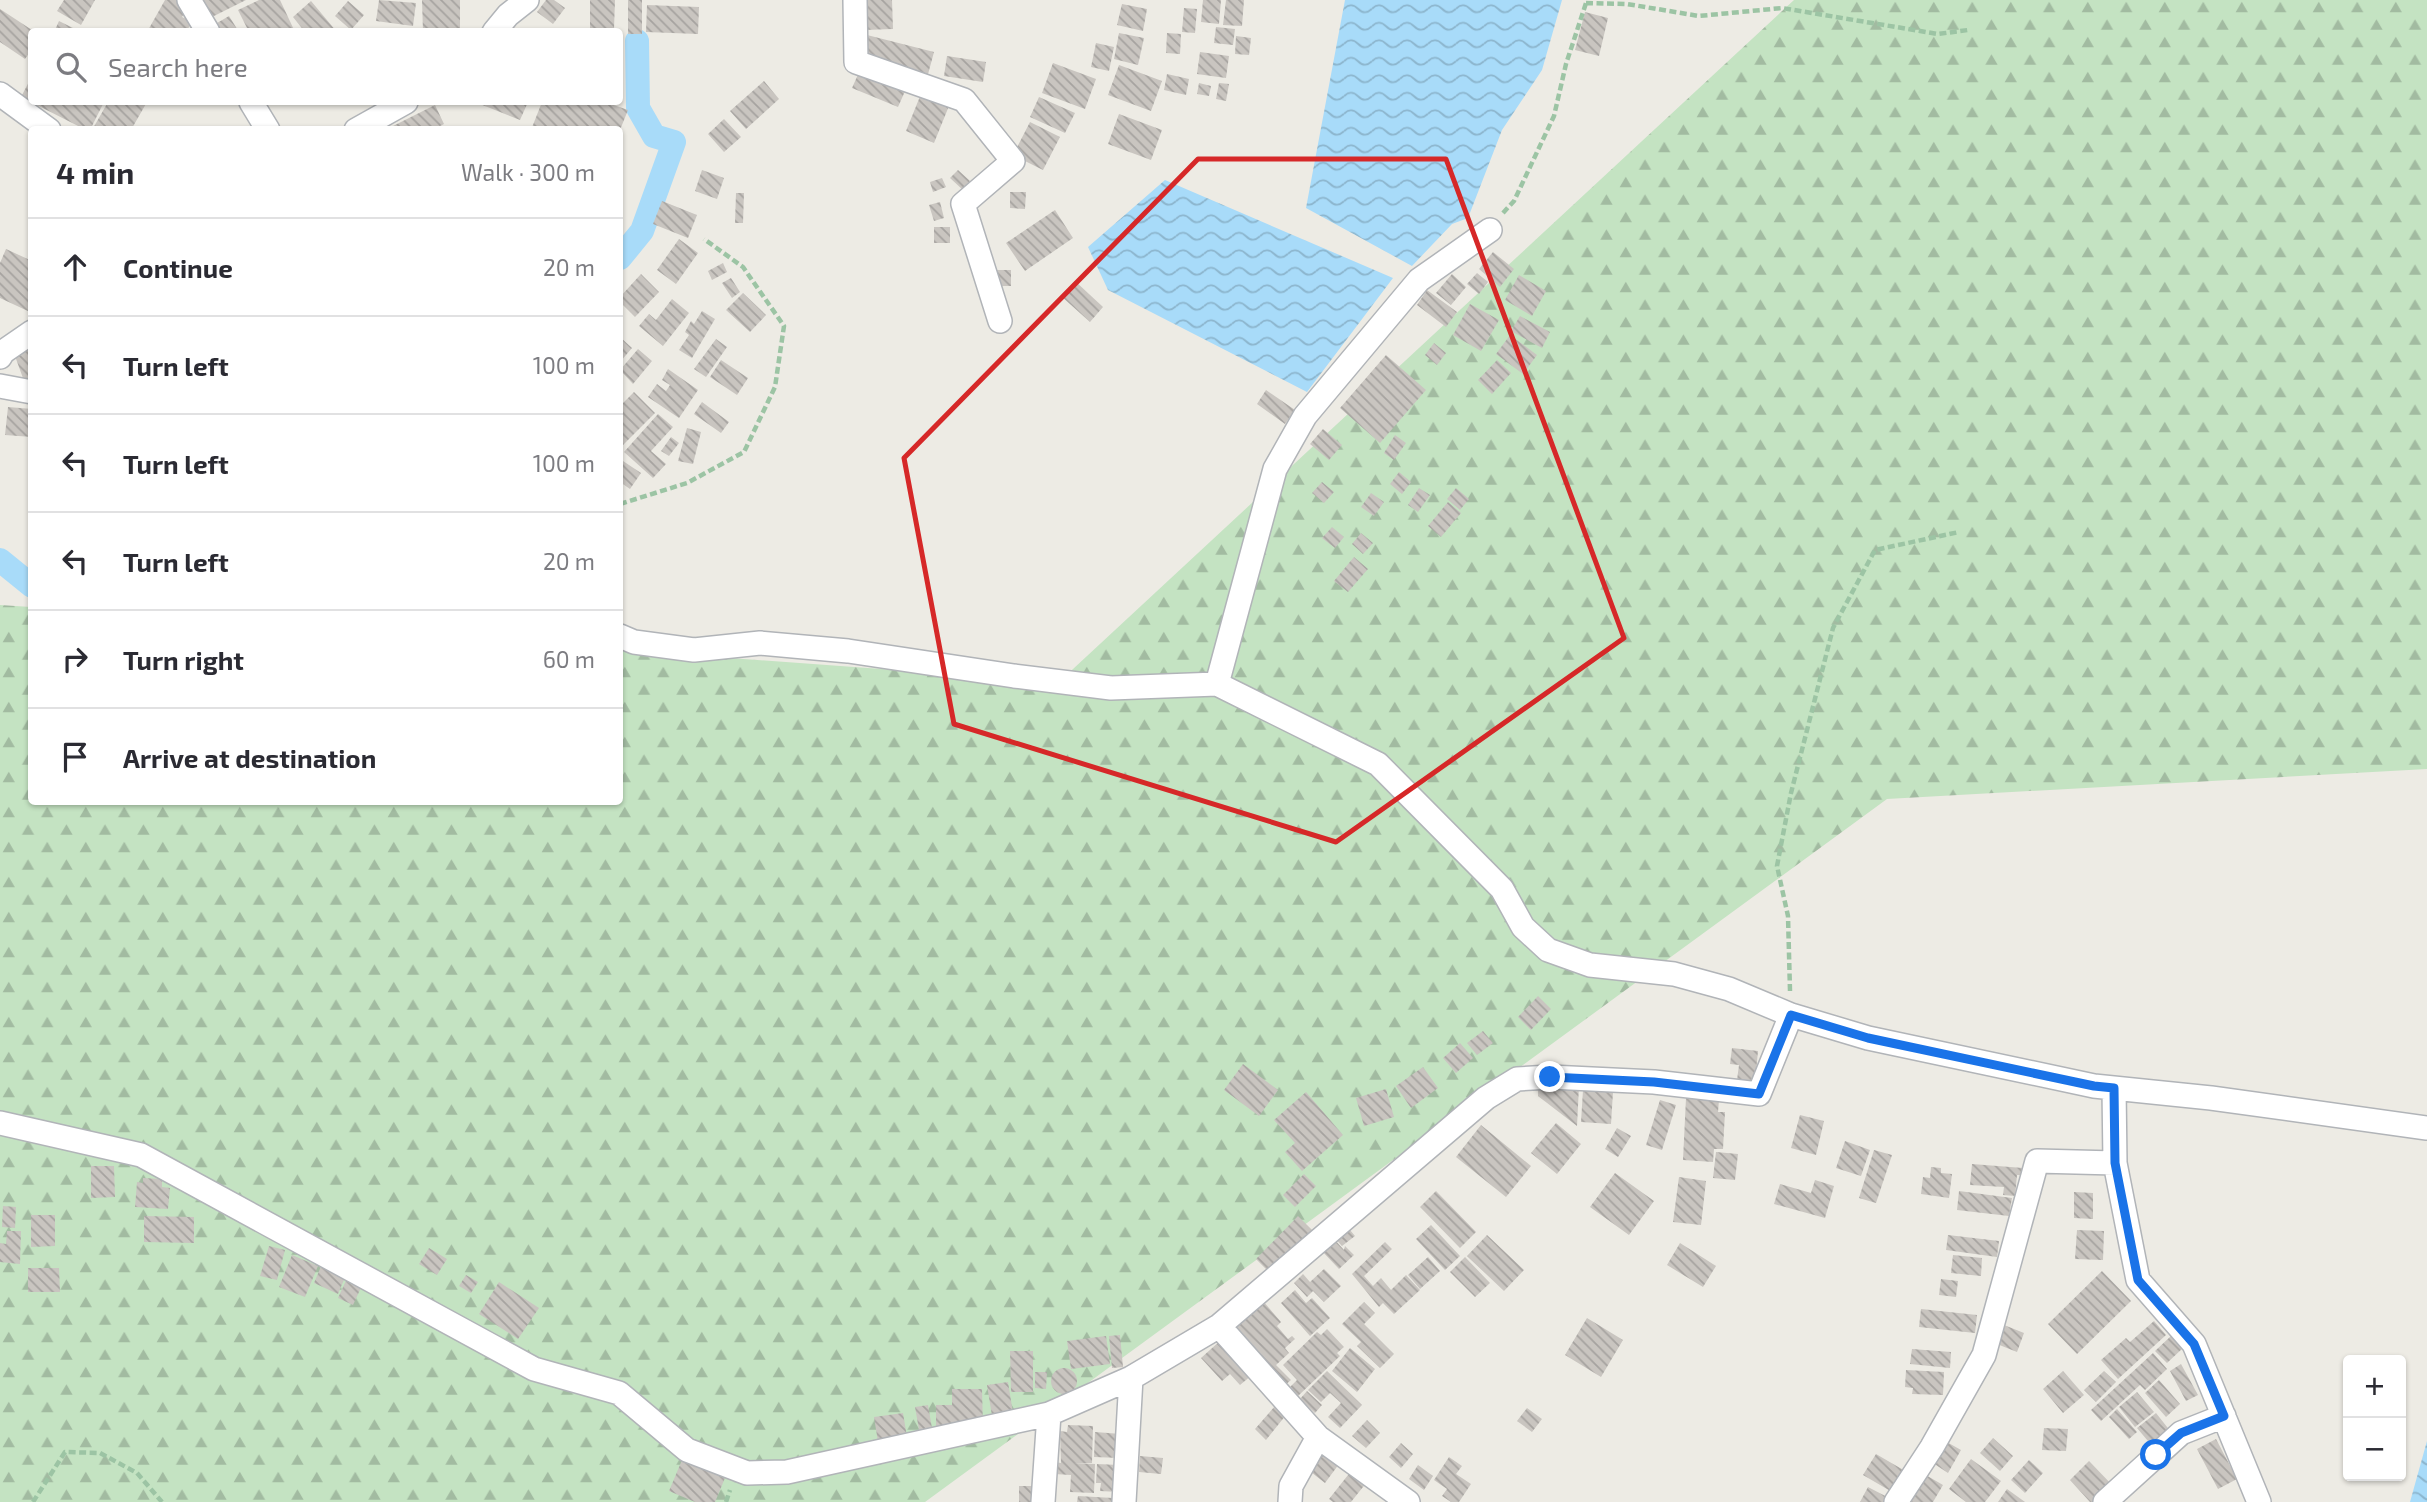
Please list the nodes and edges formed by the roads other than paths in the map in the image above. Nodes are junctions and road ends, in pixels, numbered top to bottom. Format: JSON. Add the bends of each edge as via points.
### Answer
{"nodes":[{"id":1,"x":189,"y":0,"type":"edge"},
{"id":2,"x":527,"y":0,"type":"edge"},
{"id":3,"x":855,"y":0,"type":"edge"},
{"id":4,"x":499,"y":16,"type":"edge"},
{"id":5,"x":206,"y":28,"type":"edge"},
{"id":6,"x":0,"y":94,"type":"edge"},
{"id":7,"x":253,"y":105,"type":"edge"},
{"id":8,"x":401,"y":105,"type":"edge"},
{"id":9,"x":44,"y":126,"type":"edge"},
{"id":10,"x":266,"y":126,"type":"edge"},
{"id":11,"x":363,"y":126,"type":"edge"},
{"id":12,"x":1489,"y":230,"type":"road end"},
{"id":13,"x":1000,"y":321,"type":"dead end"},
{"id":14,"x":28,"y":335,"type":"edge"},
{"id":15,"x":0,"y":357,"type":"edge"},
{"id":16,"x":0,"y":386,"type":"edge"},
{"id":17,"x":28,"y":391,"type":"edge"},
{"id":18,"x":623,"y":637,"type":"edge"},
{"id":19,"x":1217,"y":684,"type":"junction"},
{"id":20,"x":1791,"y":1015,"type":"junction"},
{"id":21,"x":2114,"y":1088,"type":"junction"},
{"id":22,"x":0,"y":1123,"type":"edge"},
{"id":23,"x":2427,"y":1128,"type":"edge"},
{"id":24,"x":2115,"y":1163,"type":"junction"},
{"id":25,"x":1219,"y":1326,"type":"junction"},
{"id":26,"x":1131,"y":1378,"type":"junction"},
{"id":27,"x":1049,"y":1414,"type":"junction"},
{"id":28,"x":2224,"y":1416,"type":"junction"},
{"id":29,"x":1318,"y":1437,"type":"junction"},
{"id":30,"x":1043,"y":1502,"type":"edge"},
{"id":31,"x":1124,"y":1502,"type":"edge"},
{"id":32,"x":1290,"y":1502,"type":"edge"},
{"id":33,"x":1408,"y":1502,"type":"edge"},
{"id":34,"x":1896,"y":1502,"type":"edge"},
{"id":35,"x":2105,"y":1502,"type":"edge"},
{"id":36,"x":2259,"y":1502,"type":"edge"}],
"edges":[{"from":1,"to":5,"type":"street"},
{"from":2,"to":4,"type":"street"},
{"from":3,"to":13,"type":"street","via":[[856,62],[964,100],[1013,161],[963,204]]},
{"from":6,"to":9,"type":"street"},
{"from":7,"to":10,"type":"street"},
{"from":8,"to":11,"type":"street"},
{"from":12,"to":19,"type":"street","via":[[1419,280],[1305,416],[1275,469]]},
{"from":14,"to":15,"type":"street"},
{"from":16,"to":17,"type":"street"},
{"from":18,"to":19,"type":"street","via":[[694,650],[760,643],[848,651],[1111,688]]},
{"from":19,"to":20,"type":"street","via":[[1378,764],[1502,889],[1524,927],[1548,950],[1590,965],[1674,974],[1729,989]]},
{"from":20,"to":21,"type":"street","via":[[1868,1038]]},
{"from":20,"to":25,"type":"street","via":[[1759,1094],[1654,1082],[1517,1079],[1486,1098]]},
{"from":21,"to":23,"type":"street"},
{"from":21,"to":24,"type":"street"},
{"from":22,"to":27,"type":"street","via":[[141,1154],[534,1369],[619,1393],[687,1450],[747,1473],[787,1472]]},
{"from":24,"to":28,"type":"street","via":[[2138,1280],[2194,1344]]},
{"from":24,"to":34,"type":"street","via":[[2037,1161],[1984,1355]]},
{"from":25,"to":26,"type":"street"},
{"from":25,"to":29,"type":"street"},
{"from":26,"to":27,"type":"street"},
{"from":26,"to":31,"type":"street"},
{"from":27,"to":30,"type":"street"},
{"from":28,"to":35,"type":"street","via":[[2181,1433]]},
{"from":28,"to":36,"type":"street"},
{"from":29,"to":32,"type":"street","via":[[1291,1486]]},
{"from":29,"to":33,"type":"street"}]}
